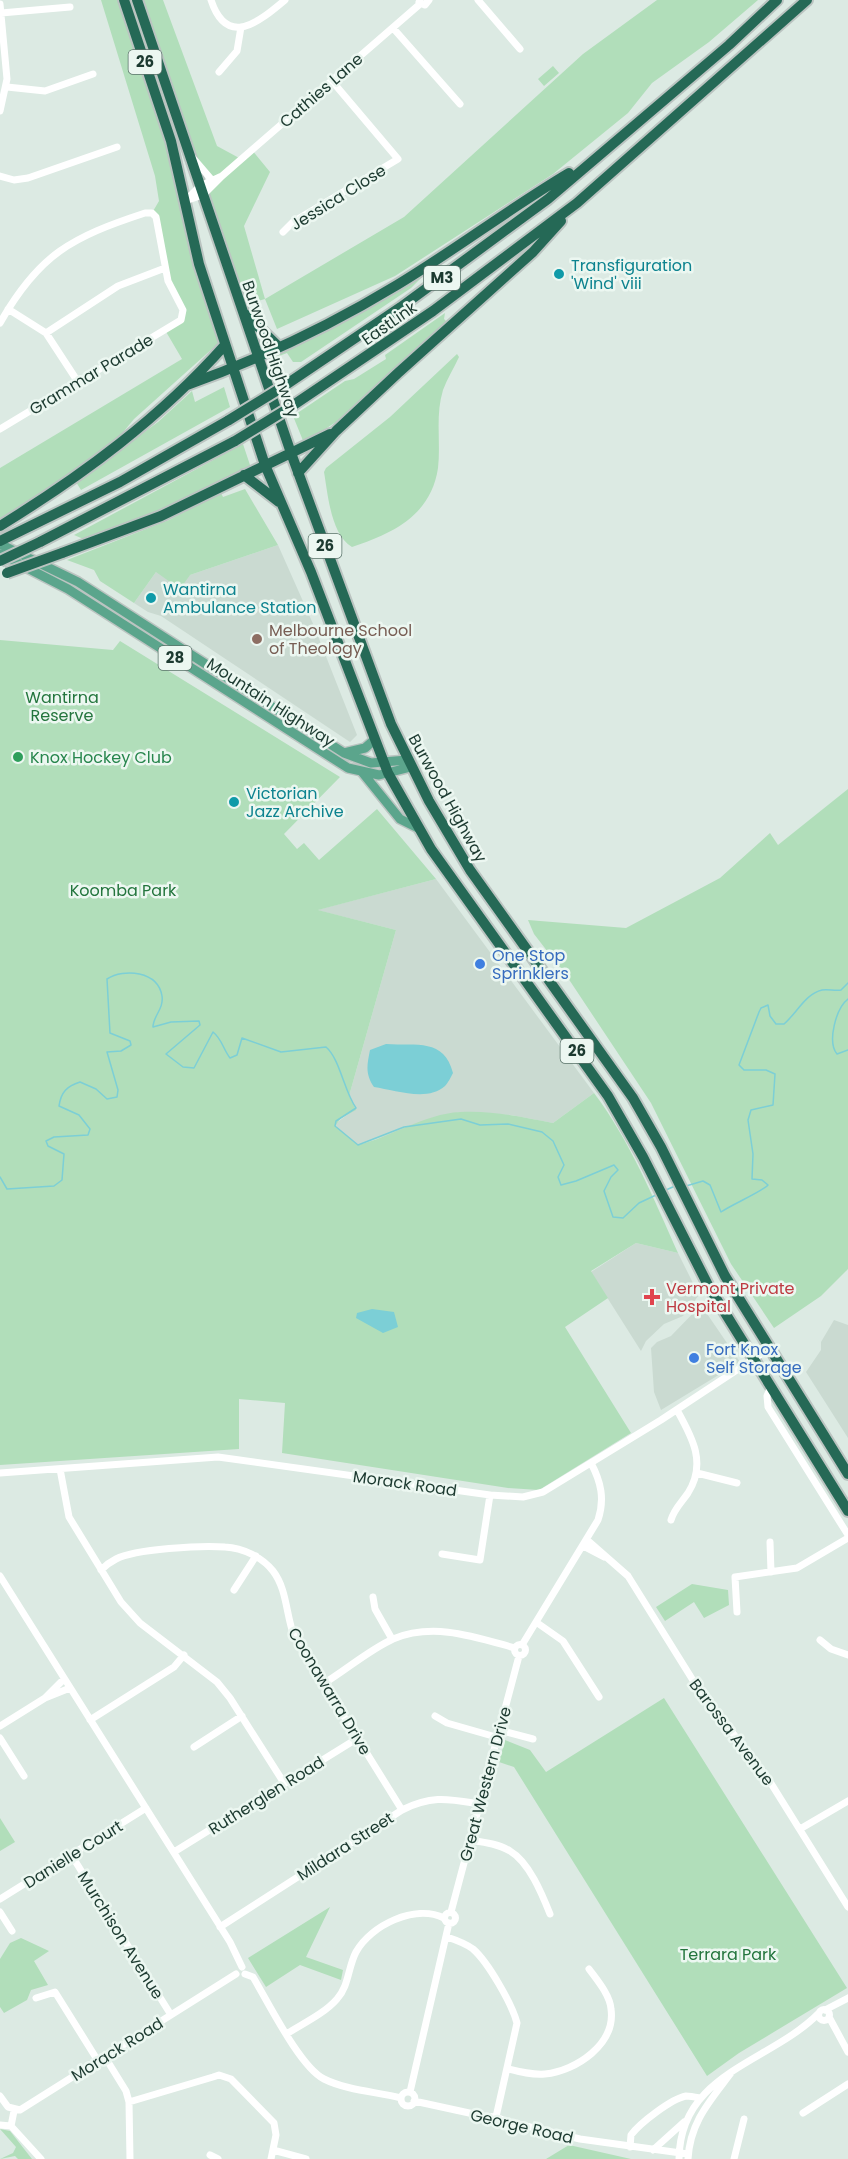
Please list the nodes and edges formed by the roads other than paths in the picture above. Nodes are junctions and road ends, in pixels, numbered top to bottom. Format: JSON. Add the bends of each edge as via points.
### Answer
{"nodes":[{"id":1,"x":124,"y":0,"type":"edge"},
{"id":2,"x":137,"y":0,"type":"edge"},
{"id":3,"x":211,"y":0,"type":"edge"},
{"id":4,"x":285,"y":0,"type":"edge"},
{"id":5,"x":429,"y":0,"type":"edge"},
{"id":6,"x":478,"y":0,"type":"edge"},
{"id":7,"x":777,"y":0,"type":"edge"},
{"id":8,"x":807,"y":0,"type":"edge"},
{"id":9,"x":419,"y":2,"type":"edge"},
{"id":10,"x":70,"y":7,"type":"dead end"},
{"id":11,"x":1,"y":9,"type":"edge"},
{"id":12,"x":242,"y":27,"type":"junction"},
{"id":13,"x":393,"y":28,"type":"junction"},
{"id":14,"x":520,"y":49,"type":"dead end"},
{"id":15,"x":219,"y":72,"type":"dead end"},
{"id":16,"x":93,"y":74,"type":"dead end"},
{"id":17,"x":332,"y":81,"type":"junction"},
{"id":18,"x":7,"y":87,"type":"junction"},
{"id":19,"x":460,"y":104,"type":"dead end"},
{"id":20,"x":0,"y":111,"type":"edge"},
{"id":21,"x":177,"y":119,"type":"junction"},
{"id":22,"x":166,"y":124,"type":"junction"},
{"id":23,"x":117,"y":147,"type":"dead end"},
{"id":24,"x":189,"y":154,"type":"junction"},
{"id":25,"x":595,"y":158,"type":"junction"},
{"id":26,"x":0,"y":176,"type":"edge"},
{"id":27,"x":222,"y":176,"type":"junction"},
{"id":28,"x":211,"y":179,"type":"junction"},
{"id":29,"x":201,"y":191,"type":"junction"},
{"id":30,"x":185,"y":201,"type":"junction"},
{"id":31,"x":577,"y":203,"type":"junction"},
{"id":32,"x":283,"y":232,"type":"dead end"},
{"id":33,"x":165,"y":268,"type":"junction"},
{"id":34,"x":8,"y":309,"type":"junction"},
{"id":35,"x":243,"y":312,"type":"junction"},
{"id":36,"x":0,"y":323,"type":"edge"},
{"id":37,"x":46,"y":333,"type":"junction"},
{"id":38,"x":225,"y":345,"type":"junction"},
{"id":39,"x":279,"y":347,"type":"junction"},
{"id":40,"x":258,"y":356,"type":"junction"},
{"id":41,"x":232,"y":367,"type":"junction"},
{"id":42,"x":78,"y":382,"type":"junction"},
{"id":43,"x":187,"y":385,"type":"junction"},
{"id":44,"x":0,"y":429,"type":"edge"},
{"id":45,"x":336,"y":431,"type":"junction"},
{"id":46,"x":291,"y":453,"type":"junction"},
{"id":47,"x":265,"y":465,"type":"junction"},
{"id":48,"x":298,"y":473,"type":"junction"},
{"id":49,"x":244,"y":475,"type":"junction"},
{"id":50,"x":280,"y":502,"type":"junction"},
{"id":51,"x":0,"y":526,"type":"edge"},
{"id":52,"x":0,"y":542,"type":"edge"},
{"id":53,"x":0,"y":554,"type":"edge"},
{"id":54,"x":0,"y":561,"type":"edge"},
{"id":55,"x":3,"y":573,"type":"edge"},
{"id":56,"x":255,"y":696,"type":"junction"},
{"id":57,"x":248,"y":706,"type":"junction"},
{"id":58,"x":373,"y":741,"type":"junction"},
{"id":59,"x":344,"y":753,"type":"junction"},
{"id":60,"x":383,"y":763,"type":"junction"},
{"id":61,"x":409,"y":764,"type":"junction"},
{"id":62,"x":362,"y":772,"type":"junction"},
{"id":63,"x":388,"y":773,"type":"junction"},
{"id":64,"x":418,"y":828,"type":"junction"},
{"id":65,"x":516,"y":933,"type":"junction"},
{"id":66,"x":493,"y":936,"type":"junction"},
{"id":67,"x":770,"y":1348,"type":"junction"},
{"id":68,"x":753,"y":1361,"type":"junction"},
{"id":69,"x":770,"y":1389,"type":"junction"},
{"id":70,"x":677,"y":1410,"type":"junction"},
{"id":71,"x":591,"y":1463,"type":"junction"},
{"id":72,"x":60,"y":1469,"type":"junction"},
{"id":73,"x":0,"y":1473,"type":"edge"},
{"id":74,"x":697,"y":1473,"type":"junction"},
{"id":75,"x":848,"y":1474,"type":"edge"},
{"id":76,"x":737,"y":1483,"type":"dead end"},
{"id":77,"x":490,"y":1495,"type":"junction"},
{"id":78,"x":848,"y":1511,"type":"edge"},
{"id":79,"x":671,"y":1520,"type":"dead end"},
{"id":80,"x":848,"y":1536,"type":"edge"},
{"id":81,"x":770,"y":1542,"type":"dead end"},
{"id":82,"x":585,"y":1543,"type":"junction"},
{"id":83,"x":442,"y":1554,"type":"dead end"},
{"id":84,"x":256,"y":1556,"type":"junction"},
{"id":85,"x":100,"y":1569,"type":"junction"},
{"id":86,"x":771,"y":1572,"type":"junction"},
{"id":87,"x":0,"y":1576,"type":"edge"},
{"id":88,"x":234,"y":1590,"type":"dead end"},
{"id":89,"x":373,"y":1598,"type":"dead end"},
{"id":90,"x":737,"y":1612,"type":"dead end"},
{"id":91,"x":536,"y":1622,"type":"junction"},
{"id":92,"x":392,"y":1640,"type":"junction"},
{"id":93,"x":820,"y":1640,"type":"dead end"},
{"id":94,"x":519,"y":1650,"type":"junction"},
{"id":95,"x":184,"y":1655,"type":"junction"},
{"id":96,"x":848,"y":1655,"type":"edge"},
{"id":97,"x":64,"y":1679,"type":"junction"},
{"id":98,"x":323,"y":1684,"type":"junction"},
{"id":99,"x":70,"y":1688,"type":"junction"},
{"id":100,"x":599,"y":1697,"type":"dead end"},
{"id":101,"x":45,"y":1698,"type":"junction"},
{"id":102,"x":242,"y":1716,"type":"junction"},
{"id":103,"x":435,"y":1716,"type":"dead end"},
{"id":104,"x":90,"y":1720,"type":"junction"},
{"id":105,"x":0,"y":1726,"type":"edge"},
{"id":106,"x":498,"y":1734,"type":"junction"},
{"id":107,"x":0,"y":1738,"type":"edge"},
{"id":108,"x":358,"y":1738,"type":"junction"},
{"id":109,"x":533,"y":1739,"type":"dead end"},
{"id":110,"x":194,"y":1747,"type":"dead end"},
{"id":111,"x":24,"y":1776,"type":"dead end"},
{"id":112,"x":284,"y":1783,"type":"junction"},
{"id":113,"x":848,"y":1801,"type":"edge"},
{"id":114,"x":480,"y":1804,"type":"junction"},
{"id":115,"x":146,"y":1808,"type":"junction"},
{"id":116,"x":402,"y":1810,"type":"junction"},
{"id":117,"x":800,"y":1829,"type":"junction"},
{"id":118,"x":470,"y":1840,"type":"junction"},
{"id":119,"x":174,"y":1852,"type":"junction"},
{"id":120,"x":72,"y":1856,"type":"junction"},
{"id":121,"x":0,"y":1899,"type":"edge"},
{"id":122,"x":847,"y":1902,"type":"edge"},
{"id":123,"x":0,"y":1912,"type":"edge"},
{"id":124,"x":550,"y":1914,"type":"dead end"},
{"id":125,"x":446,"y":1921,"type":"junction"},
{"id":126,"x":220,"y":1927,"type":"junction"},
{"id":127,"x":12,"y":1931,"type":"dead end"},
{"id":128,"x":447,"y":1937,"type":"junction"},
{"id":129,"x":589,"y":1969,"type":"dead end"},
{"id":130,"x":244,"y":1970,"type":"junction"},
{"id":131,"x":59,"y":1984,"type":"dead end"},
{"id":132,"x":55,"y":1992,"type":"junction"},
{"id":133,"x":36,"y":1998,"type":"dead end"},
{"id":134,"x":845,"y":2000,"type":"edge"},
{"id":135,"x":171,"y":2015,"type":"junction"},
{"id":136,"x":824,"y":2016,"type":"junction"},
{"id":137,"x":288,"y":2033,"type":"junction"},
{"id":138,"x":846,"y":2049,"type":"edge"},
{"id":139,"x":105,"y":2056,"type":"junction"},
{"id":140,"x":98,"y":2061,"type":"junction"},
{"id":141,"x":508,"y":2069,"type":"junction"},
{"id":142,"x":732,"y":2071,"type":"junction"},
{"id":143,"x":848,"y":2084,"type":"edge"},
{"id":144,"x":410,"y":2092,"type":"junction"},
{"id":145,"x":0,"y":2096,"type":"edge"},
{"id":146,"x":401,"y":2098,"type":"junction"},
{"id":147,"x":700,"y":2098,"type":"junction"},
{"id":148,"x":414,"y":2101,"type":"junction"},
{"id":149,"x":129,"y":2102,"type":"junction"},
{"id":150,"x":14,"y":2111,"type":"junction"},
{"id":151,"x":803,"y":2114,"type":"dead end"},
{"id":152,"x":496,"y":2116,"type":"junction"},
{"id":153,"x":744,"y":2119,"type":"dead end"},
{"id":154,"x":686,"y":2120,"type":"junction"},
{"id":155,"x":0,"y":2125,"type":"edge"},
{"id":156,"x":11,"y":2126,"type":"junction"},
{"id":157,"x":630,"y":2147,"type":"junction"},
{"id":158,"x":273,"y":2150,"type":"junction"},
{"id":159,"x":653,"y":2150,"type":"junction"},
{"id":160,"x":210,"y":2155,"type":"dead end"},
{"id":161,"x":679,"y":2156,"type":"edge"},
{"id":162,"x":688,"y":2156,"type":"edge"},
{"id":163,"x":41,"y":2159,"type":"edge"},
{"id":164,"x":130,"y":2159,"type":"edge"},
{"id":165,"x":218,"y":2159,"type":"edge"},
{"id":166,"x":271,"y":2159,"type":"edge"},
{"id":167,"x":306,"y":2159,"type":"edge"},
{"id":168,"x":663,"y":2159,"type":"edge"},
{"id":169,"x":734,"y":2159,"type":"edge"}],
"edges":[{"from":1,"to":22,"type":"highway","number":"26"},
{"from":2,"to":21,"type":"highway","name":"Burwood Highway","number":"26"},
{"from":3,"to":12,"type":"street","via":[[223,20]]},
{"from":4,"to":12,"type":"street","via":[[259,22]]},
{"from":5,"to":9,"type":"street","name":"Cathies Lane","via":[[427,5]]},
{"from":6,"to":14,"type":"street"},
{"from":7,"to":25,"type":"highway","name":"EastLink","number":"M3"},
{"from":8,"to":31,"type":"highway","name":"EastLink","number":"M3"},
{"from":9,"to":13,"type":"street","name":"Cathies Lane"},
{"from":10,"to":11,"type":"street"},
{"from":11,"to":18,"type":"street"},
{"from":12,"to":15,"type":"street","via":[[237,51]]},
{"from":13,"to":17,"type":"street","name":"Cathies Lane"},
{"from":13,"to":19,"type":"street"},
{"from":16,"to":18,"type":"street","via":[[45,91]]},
{"from":17,"to":27,"type":"street","name":"Cathies Lane"},
{"from":17,"to":32,"type":"street","name":"Jessica Close","via":[[398,159],[293,222]]},
{"from":18,"to":20,"type":"street"},
{"from":21,"to":22,"type":"highway"},
{"from":21,"to":24,"type":"highway","name":"Burwood Highway","number":"26"},
{"from":22,"to":30,"type":"highway","number":"26"},
{"from":23,"to":26,"type":"street","via":[[28,178]]},
{"from":24,"to":28,"type":"street"},
{"from":24,"to":29,"type":"highway","name":"Burwood Highway","number":"26"},
{"from":25,"to":39,"type":"highway","via":[[398,285]]},
{"from":25,"to":52,"type":"highway","name":"EastLink","number":"M3","bridge":true,"via":[[463,263],[281,388],[120,482]]},
{"from":27,"to":28,"type":"street","name":"Cathies Lane"},
{"from":27,"to":29,"type":"street","name":"Cathies Lane"},
{"from":28,"to":29,"type":"street","name":"Cathies Lane"},
{"from":29,"to":30,"type":"street","name":"Cathies Lane"},
{"from":29,"to":35,"type":"highway","name":"Burwood Highway","number":"26"},
{"from":30,"to":38,"type":"highway","number":"26","via":[[199,264]]},
{"from":31,"to":45,"type":"highway","via":[[533,252]]},
{"from":31,"to":54,"type":"highway","name":"EastLink","number":"M3","bridge":true,"via":[[433,310],[289,408],[235,441]]},
{"from":33,"to":34,"type":"street","via":[[157,219],[153,213],[145,213],[90,232],[65,246],[36,270]]},
{"from":33,"to":37,"type":"street","via":[[118,286]]},
{"from":33,"to":42,"type":"street","name":"Grammar Parade","via":[[183,310],[181,320]]},
{"from":34,"to":36,"type":"street"},
{"from":34,"to":37,"type":"street"},
{"from":35,"to":39,"type":"highway"},
{"from":35,"to":40,"type":"highway","name":"Burwood Highway","number":"26"},
{"from":37,"to":42,"type":"street"},
{"from":38,"to":41,"type":"highway","number":"26"},
{"from":38,"to":43,"type":"highway"},
{"from":39,"to":40,"type":"highway"},
{"from":40,"to":41,"type":"highway"},
{"from":40,"to":46,"type":"highway","name":"Burwood Highway","number":"26"},
{"from":41,"to":43,"type":"highway"},
{"from":41,"to":47,"type":"highway","number":"26"},
{"from":42,"to":44,"type":"street","name":"Grammar Parade"},
{"from":43,"to":51,"type":"highway","via":[[106,456]]},
{"from":45,"to":46,"type":"highway"},
{"from":45,"to":48,"type":"highway"},
{"from":46,"to":47,"type":"highway"},
{"from":46,"to":48,"type":"highway","name":"Burwood Highway","number":"26"},
{"from":47,"to":49,"type":"highway"},
{"from":47,"to":50,"type":"highway","number":"26"},
{"from":48,"to":61,"type":"highway","name":"Burwood Highway","number":"26"},
{"from":49,"to":50,"type":"highway"},
{"from":49,"to":55,"type":"highway","bridge":true,"via":[[161,516]]},
{"from":50,"to":58,"type":"highway","number":"26","via":[[315,583]]},
{"from":52,"to":56,"type":"main road","name":"Mountain Highway","number":"28","via":[[78,582]]},
{"from":53,"to":57,"type":"main road","name":"Mountain Highway","number":"28","via":[[60,584]]},
{"from":56,"to":57,"type":"main road"},
{"from":56,"to":59,"type":"main road","name":"Mountain Highway","number":"28"},
{"from":57,"to":62,"type":"main road","name":"Mountain Highway","number":"28","via":[[338,762]]},
{"from":58,"to":59,"type":"main road","via":[[364,748]]},
{"from":58,"to":60,"type":"highway","number":"26"},
{"from":59,"to":60,"type":"main road","name":"Mountain Highway","number":"28","via":[[363,762]]},
{"from":60,"to":61,"type":"main road","name":"Mountain Highway","number":"28"},
{"from":60,"to":63,"type":"highway","number":"26"},
{"from":61,"to":63,"type":"main road","name":"Mountain Highway","number":"28"},
{"from":61,"to":65,"type":"highway","name":"Burwood Highway","number":"26","via":[[448,836]]},
{"from":62,"to":63,"type":"main road","name":"Mountain Highway","number":"28"},
{"from":62,"to":64,"type":"main road","via":[[400,819]]},
{"from":63,"to":64,"type":"highway","number":"26"},
{"from":64,"to":66,"type":"highway","number":"26"},
{"from":65,"to":66,"type":"highway"},
{"from":65,"to":67,"type":"highway","name":"Burwood Highway","number":"26","via":[[622,1081],[725,1276]]},
{"from":66,"to":68,"type":"highway","number":"26","via":[[598,1080]]},
{"from":67,"to":68,"type":"street","name":"Morack Road"},
{"from":67,"to":75,"type":"highway","name":"Burwood Highway","number":"26"},
{"from":68,"to":69,"type":"highway","number":"26"},
{"from":68,"to":70,"type":"street","name":"Morack Road"},
{"from":69,"to":78,"type":"highway","number":"26"},
{"from":69,"to":80,"type":"street","via":[[768,1407]]},
{"from":70,"to":71,"type":"street","name":"Morack Road"},
{"from":70,"to":74,"type":"street","via":[[695,1445]]},
{"from":71,"to":77,"type":"street","name":"Morack Road","via":[[534,1496]]},
{"from":71,"to":82,"type":"street","name":"Great Western Drive","via":[[599,1477],[602,1498],[598,1520]]},
{"from":72,"to":73,"type":"street","name":"Morack Road"},
{"from":72,"to":77,"type":"street","name":"Morack Road","via":[[218,1457]]},
{"from":72,"to":85,"type":"street","via":[[69,1517]]},
{"from":74,"to":76,"type":"street"},
{"from":74,"to":79,"type":"street"},
{"from":77,"to":83,"type":"street","via":[[480,1560]]},
{"from":80,"to":86,"type":"street","via":[[807,1564]]},
{"from":81,"to":86,"type":"street"},
{"from":82,"to":91,"type":"street","name":"Great Western Drive"},
{"from":82,"to":117,"type":"street","name":"Barossa Avenue","via":[[628,1576],[699,1690],[767,1777]]},
{"from":84,"to":85,"type":"street","name":"Coonawarra Drive","via":[[225,1546],[136,1553]]},
{"from":84,"to":88,"type":"street"},
{"from":84,"to":98,"type":"street","name":"Coonawarra Drive","via":[[279,1580],[294,1636]]},
{"from":85,"to":95,"type":"street","via":[[140,1623]]},
{"from":86,"to":90,"type":"street","via":[[735,1577]]},
{"from":87,"to":97,"type":"street"},
{"from":89,"to":92,"type":"street"},
{"from":91,"to":94,"type":"street","name":"Great Western Drive"},
{"from":91,"to":100,"type":"street","via":[[562,1641]]},
{"from":92,"to":94,"type":"street","via":[[436,1630],[458,1632]]},
{"from":92,"to":98,"type":"street"},
{"from":93,"to":96,"type":"street"},
{"from":94,"to":106,"type":"street","name":"Great Western Drive"},
{"from":95,"to":102,"type":"street","via":[[217,1682]]},
{"from":95,"to":104,"type":"street","via":[[174,1667]]},
{"from":97,"to":99,"type":"street"},
{"from":97,"to":101,"type":"street"},
{"from":98,"to":108,"type":"street","name":"Coonawarra Drive"},
{"from":99,"to":101,"type":"street"},
{"from":99,"to":104,"type":"street"},
{"from":101,"to":105,"type":"street"},
{"from":102,"to":110,"type":"street"},
{"from":102,"to":112,"type":"street"},
{"from":103,"to":106,"type":"street","via":[[447,1723]]},
{"from":104,"to":115,"type":"street"},
{"from":106,"to":109,"type":"street"},
{"from":106,"to":114,"type":"street","name":"Great Western Drive"},
{"from":107,"to":111,"type":"street"},
{"from":108,"to":112,"type":"street","name":"Rutherglen Road"},
{"from":108,"to":116,"type":"street","name":"Coonawarra Drive"},
{"from":112,"to":119,"type":"street","name":"Rutherglen Road"},
{"from":113,"to":117,"type":"street"},
{"from":114,"to":116,"type":"street","name":"Mildara Street","via":[[441,1797],[419,1801]]},
{"from":114,"to":118,"type":"street","name":"Great Western Drive"},
{"from":115,"to":119,"type":"street"},
{"from":115,"to":120,"type":"street","name":"Danielle Court"},
{"from":116,"to":126,"type":"street","name":"Mildara Street"},
{"from":117,"to":122,"type":"street","name":"Barossa Avenue"},
{"from":118,"to":124,"type":"street","via":[[502,1847],[518,1857]]},
{"from":118,"to":125,"type":"street","name":"Great Western Drive"},
{"from":119,"to":126,"type":"street"},
{"from":120,"to":121,"type":"street","name":"Danielle Court"},
{"from":120,"to":135,"type":"street","name":"Murchison Avenue"},
{"from":123,"to":127,"type":"street"},
{"from":125,"to":128,"type":"street"},
{"from":125,"to":137,"type":"street","via":[[428,1914],[412,1915],[381,1927],[358,1950],[339,1998]]},
{"from":126,"to":130,"type":"street"},
{"from":128,"to":141,"type":"street","via":[[479,1955],[514,2011],[517,2023]]},
{"from":128,"to":144,"type":"street"},
{"from":129,"to":141,"type":"street","via":[[611,2008],[611,2026],[603,2041],[582,2060],[555,2072],[533,2074]]},
{"from":130,"to":135,"type":"street","name":"Morack Road","via":[[237,1968],[236,1974]]},
{"from":130,"to":137,"type":"street","via":[[253,1977]]},
{"from":131,"to":132,"type":"street"},
{"from":132,"to":133,"type":"street"},
{"from":132,"to":140,"type":"street"},
{"from":134,"to":136,"type":"street"},
{"from":135,"to":139,"type":"street","name":"Morack Road"},
{"from":136,"to":138,"type":"street"},
{"from":136,"to":142,"type":"street"},
{"from":137,"to":146,"type":"street","via":[[308,2065],[325,2079]]},
{"from":139,"to":140,"type":"street","name":"Morack Road"},
{"from":139,"to":149,"type":"street"},
{"from":140,"to":150,"type":"street","name":"Morack Road"},
{"from":141,"to":152,"type":"street"},
{"from":142,"to":147,"type":"street"},
{"from":142,"to":162,"type":"street","via":[[708,2100],[692,2135]]},
{"from":143,"to":151,"type":"street"},
{"from":144,"to":146,"type":"street"},
{"from":144,"to":148,"type":"street"},
{"from":145,"to":150,"type":"street"},
{"from":146,"to":148,"type":"street","via":[[407,2105]]},
{"from":147,"to":154,"type":"street"},
{"from":147,"to":157,"type":"street","via":[[679,2098],[645,2121],[631,2134]]},
{"from":148,"to":152,"type":"street","name":"George Road"},
{"from":149,"to":158,"type":"street","via":[[213,2077],[231,2079],[274,2123]]},
{"from":149,"to":164,"type":"street"},
{"from":150,"to":156,"type":"street"},
{"from":152,"to":157,"type":"street","name":"George Road","via":[[580,2139]]},
{"from":153,"to":169,"type":"street"},
{"from":154,"to":159,"type":"street"},
{"from":154,"to":161,"type":"street"},
{"from":155,"to":156,"type":"street"},
{"from":156,"to":163,"type":"street"},
{"from":157,"to":159,"type":"street","name":"George Road"},
{"from":158,"to":166,"type":"street"},
{"from":158,"to":167,"type":"street"},
{"from":159,"to":161,"type":"street","name":"George Road"},
{"from":159,"to":168,"type":"street"},
{"from":160,"to":165,"type":"street"},
{"from":161,"to":162,"type":"street","name":"George Road"}]}
